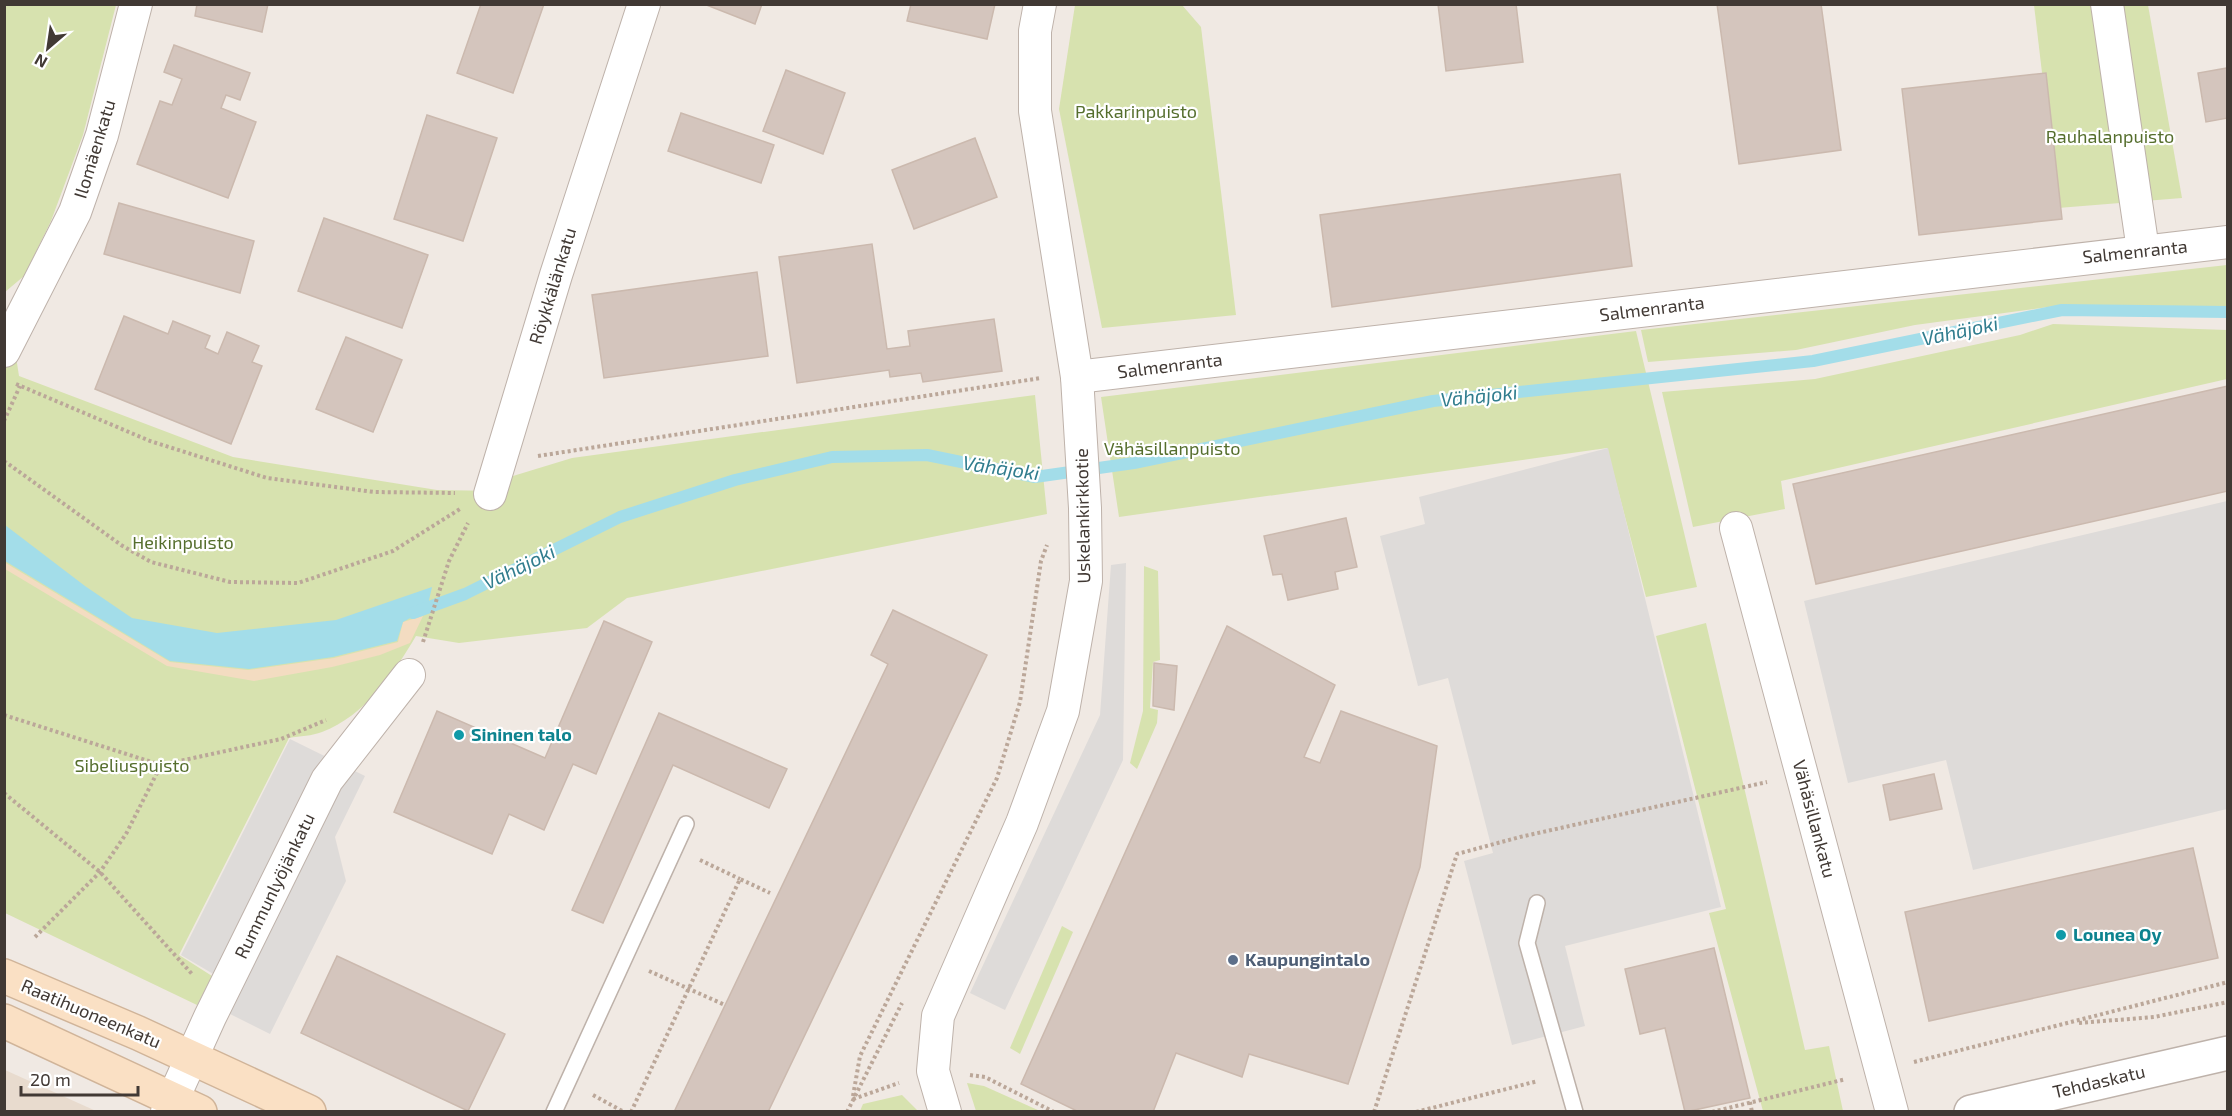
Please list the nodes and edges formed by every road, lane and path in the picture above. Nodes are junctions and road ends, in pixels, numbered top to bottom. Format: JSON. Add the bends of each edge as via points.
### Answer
{"nodes":[{"id":1,"x":136,"y":4,"type":"edge"},
{"id":2,"x":644,"y":4,"type":"edge"},
{"id":3,"x":1040,"y":4,"type":"edge"},
{"id":4,"x":2107,"y":4,"type":"edge"},
{"id":5,"x":2228,"y":242,"type":"edge"},
{"id":6,"x":2143,"y":250,"type":"junction"},
{"id":7,"x":36,"y":287,"type":"junction"},
{"id":8,"x":4,"y":301,"type":"edge"},
{"id":9,"x":4,"y":351,"type":"edge"},
{"id":10,"x":1077,"y":377,"type":"junction"},
{"id":11,"x":20,"y":386,"type":"dead end"},
{"id":12,"x":4,"y":421,"type":"edge"},
{"id":13,"x":4,"y":461,"type":"edge"},
{"id":14,"x":490,"y":494,"type":"junction"},
{"id":15,"x":1736,"y":528,"type":"dead end"},
{"id":16,"x":1049,"y":541,"type":"dead end"},
{"id":17,"x":430,"y":627,"type":"dead end"},
{"id":18,"x":409,"y":675,"type":"dead end"},
{"id":19,"x":4,"y":715,"type":"edge"},
{"id":20,"x":334,"y":716,"type":"dead end"},
{"id":21,"x":161,"y":765,"type":"junction"},
{"id":22,"x":4,"y":793,"type":"edge"},
{"id":23,"x":686,"y":824,"type":"dead end"},
{"id":24,"x":699,"y":860,"type":"dead end"},
{"id":25,"x":100,"y":872,"type":"junction"},
{"id":26,"x":740,"y":879,"type":"junction"},
{"id":27,"x":770,"y":893,"type":"dead end"},
{"id":28,"x":1537,"y":903,"type":"dead end"},
{"id":29,"x":35,"y":937,"type":"dead end"},
{"id":30,"x":648,"y":970,"type":"dead end"},
{"id":31,"x":194,"y":975,"type":"dead end"},
{"id":32,"x":4,"y":976,"type":"edge"},
{"id":33,"x":2228,"y":982,"type":"edge"},
{"id":34,"x":689,"y":989,"type":"junction"},
{"id":35,"x":907,"y":994,"type":"dead end"},
{"id":36,"x":2228,"y":1002,"type":"edge"},
{"id":37,"x":724,"y":1005,"type":"dead end"},
{"id":38,"x":4,"y":1022,"type":"edge"},
{"id":39,"x":2069,"y":1023,"type":"junction"},
{"id":40,"x":2228,"y":1053,"type":"edge"},
{"id":41,"x":191,"y":1058,"type":"junction"},
{"id":42,"x":1880,"y":1071,"type":"junction"},
{"id":43,"x":1565,"y":1074,"type":"junction"},
{"id":44,"x":591,"y":1094,"type":"dead end"},
{"id":45,"x":853,"y":1099,"type":"junction"},
{"id":46,"x":1750,"y":1102,"type":"junction"},
{"id":47,"x":180,"y":1107,"type":"edge"},
{"id":48,"x":309,"y":1112,"type":"edge"},
{"id":49,"x":554,"y":1112,"type":"edge"},
{"id":50,"x":624,"y":1112,"type":"edge"},
{"id":51,"x":631,"y":1112,"type":"edge"},
{"id":52,"x":847,"y":1112,"type":"edge"},
{"id":53,"x":945,"y":1112,"type":"edge"},
{"id":54,"x":1416,"y":1112,"type":"edge"},
{"id":55,"x":1575,"y":1112,"type":"edge"},
{"id":56,"x":1712,"y":1112,"type":"edge"},
{"id":57,"x":1752,"y":1112,"type":"edge"},
{"id":58,"x":1892,"y":1112,"type":"edge"},
{"id":59,"x":1971,"y":1112,"type":"edge"}],
"edges":[{"from":1,"to":7,"type":"street","name":"Ilomäenkatu","via":[[102,135],[75,212]]},
{"from":2,"to":14,"type":"street","name":"Röykkälänkatu"},
{"from":3,"to":10,"type":"street","name":"Uskelankirkkotie","via":[[1035,31],[1035,111]]},
{"from":4,"to":6,"type":"street"},
{"from":5,"to":6,"type":"street","name":"Salmenranta"},
{"from":6,"to":10,"type":"street","name":"Salmenranta"},
{"from":7,"to":8,"type":"street"},
{"from":7,"to":9,"type":"street","name":"Ilomäenkatu"},
{"from":10,"to":53,"type":"street","name":"Uskelankirkkotie","via":[[1086,582],[1063,711],[1022,823],[938,1016],[933,1071]]},
{"from":11,"to":12,"type":"path"},
{"from":13,"to":14,"type":"path","via":[[151,562],[230,582],[298,583],[382,555]]},
{"from":14,"to":17,"type":"path","via":[[464,527],[449,561]]},
{"from":15,"to":42,"type":"street","name":"Vähäsillankatu"},
{"from":16,"to":45,"type":"path","via":[[1041,561],[1020,702],[997,778],[860,1056]]},
{"from":18,"to":41,"type":"street","name":"Rummunlyöjänkatu","via":[[327,780]]},
{"from":19,"to":21,"type":"path"},
{"from":20,"to":21,"type":"path","via":[[281,739]]},
{"from":21,"to":25,"type":"path","via":[[126,834]]},
{"from":22,"to":25,"type":"path"},
{"from":23,"to":49,"type":"lane"},
{"from":24,"to":26,"type":"path"},
{"from":25,"to":29,"type":"path"},
{"from":25,"to":31,"type":"path"},
{"from":26,"to":27,"type":"path"},
{"from":26,"to":34,"type":"path"},
{"from":28,"to":43,"type":"lane","via":[[1527,943]]},
{"from":30,"to":34,"type":"path"},
{"from":32,"to":41,"type":"main road","name":"Raatihuoneenkatu"},
{"from":33,"to":39,"type":"path"},
{"from":34,"to":37,"type":"path"},
{"from":34,"to":51,"type":"path"},
{"from":35,"to":45,"type":"path"},
{"from":36,"to":39,"type":"path","via":[[2154,1017]]},
{"from":38,"to":47,"type":"main road"},
{"from":39,"to":42,"type":"path"},
{"from":40,"to":59,"type":"street","name":"Tehdaskatu"},
{"from":41,"to":47,"type":"street","name":"Rummunlyöjänkatu"},
{"from":41,"to":48,"type":"main road","name":"Raatihuoneenkatu"},
{"from":42,"to":46,"type":"path"},
{"from":42,"to":58,"type":"street","name":"Vähäsillankatu"},
{"from":43,"to":54,"type":"path"},
{"from":43,"to":55,"type":"lane"},
{"from":44,"to":50,"type":"path"},
{"from":45,"to":52,"type":"path"},
{"from":46,"to":56,"type":"path"},
{"from":46,"to":57,"type":"path"}]}
